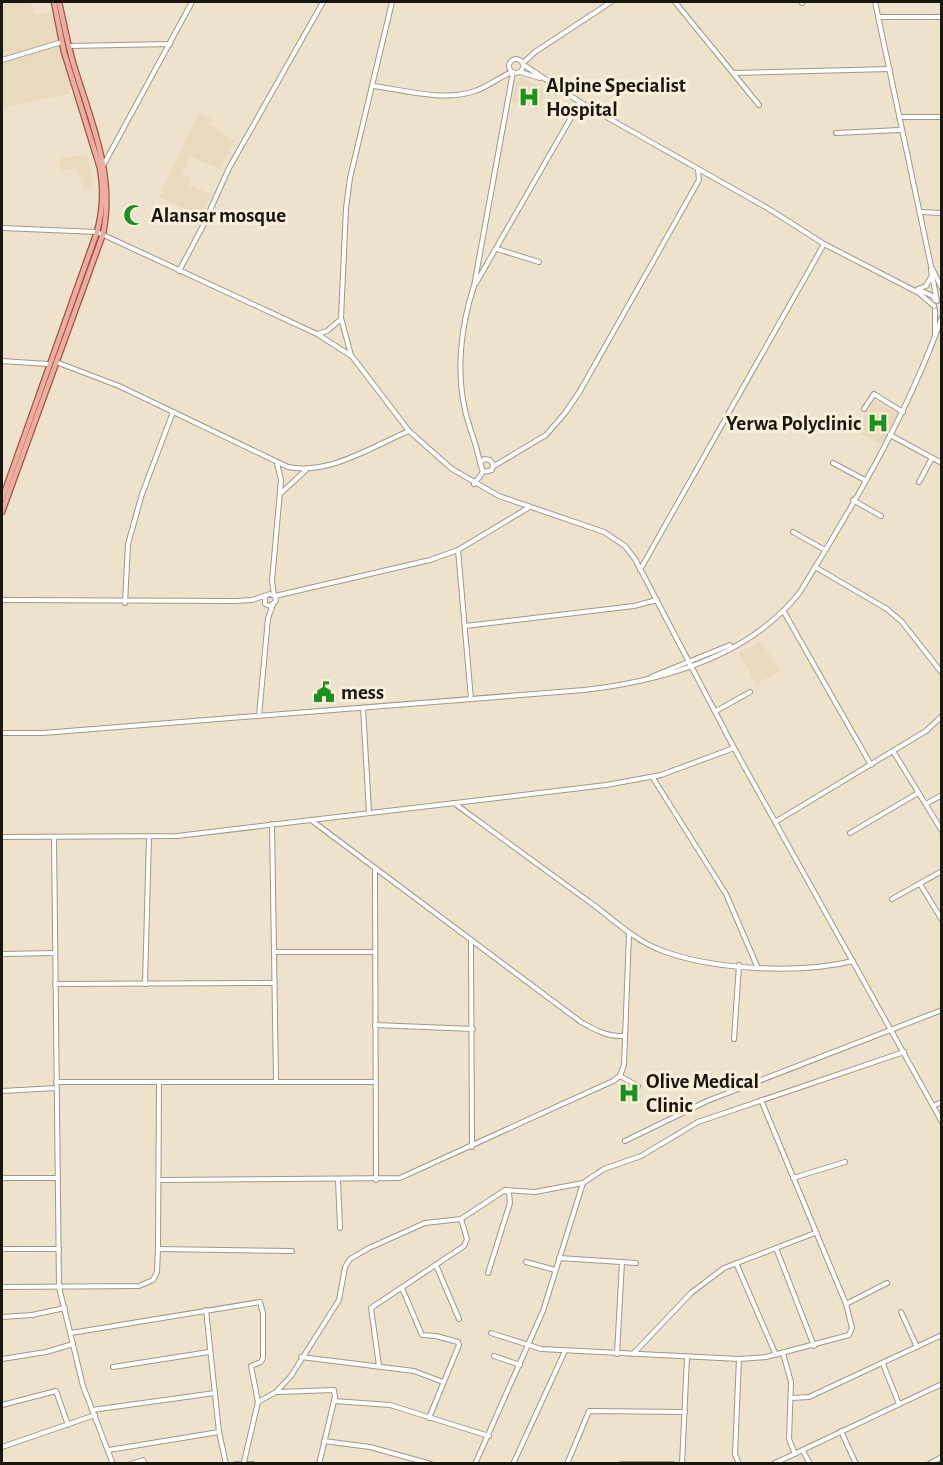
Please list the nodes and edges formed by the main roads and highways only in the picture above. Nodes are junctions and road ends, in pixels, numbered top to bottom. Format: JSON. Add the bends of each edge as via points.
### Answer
{"nodes":[{"id":1,"x":54,"y":2,"type":"edge"},
{"id":2,"x":59,"y":2,"type":"edge"},
{"id":3,"x":100,"y":233,"type":"junction"},
{"id":4,"x":2,"y":499,"type":"edge"},
{"id":5,"x":2,"y":512,"type":"edge"}],
"edges":[{"from":1,"to":3,"type":"main road","via":[[102,177]]},
{"from":2,"to":3,"type":"main road","via":[[105,164],[108,200]]},
{"from":3,"to":4,"type":"main road","via":[[48,364]]},
{"from":3,"to":5,"type":"main road"}]}
